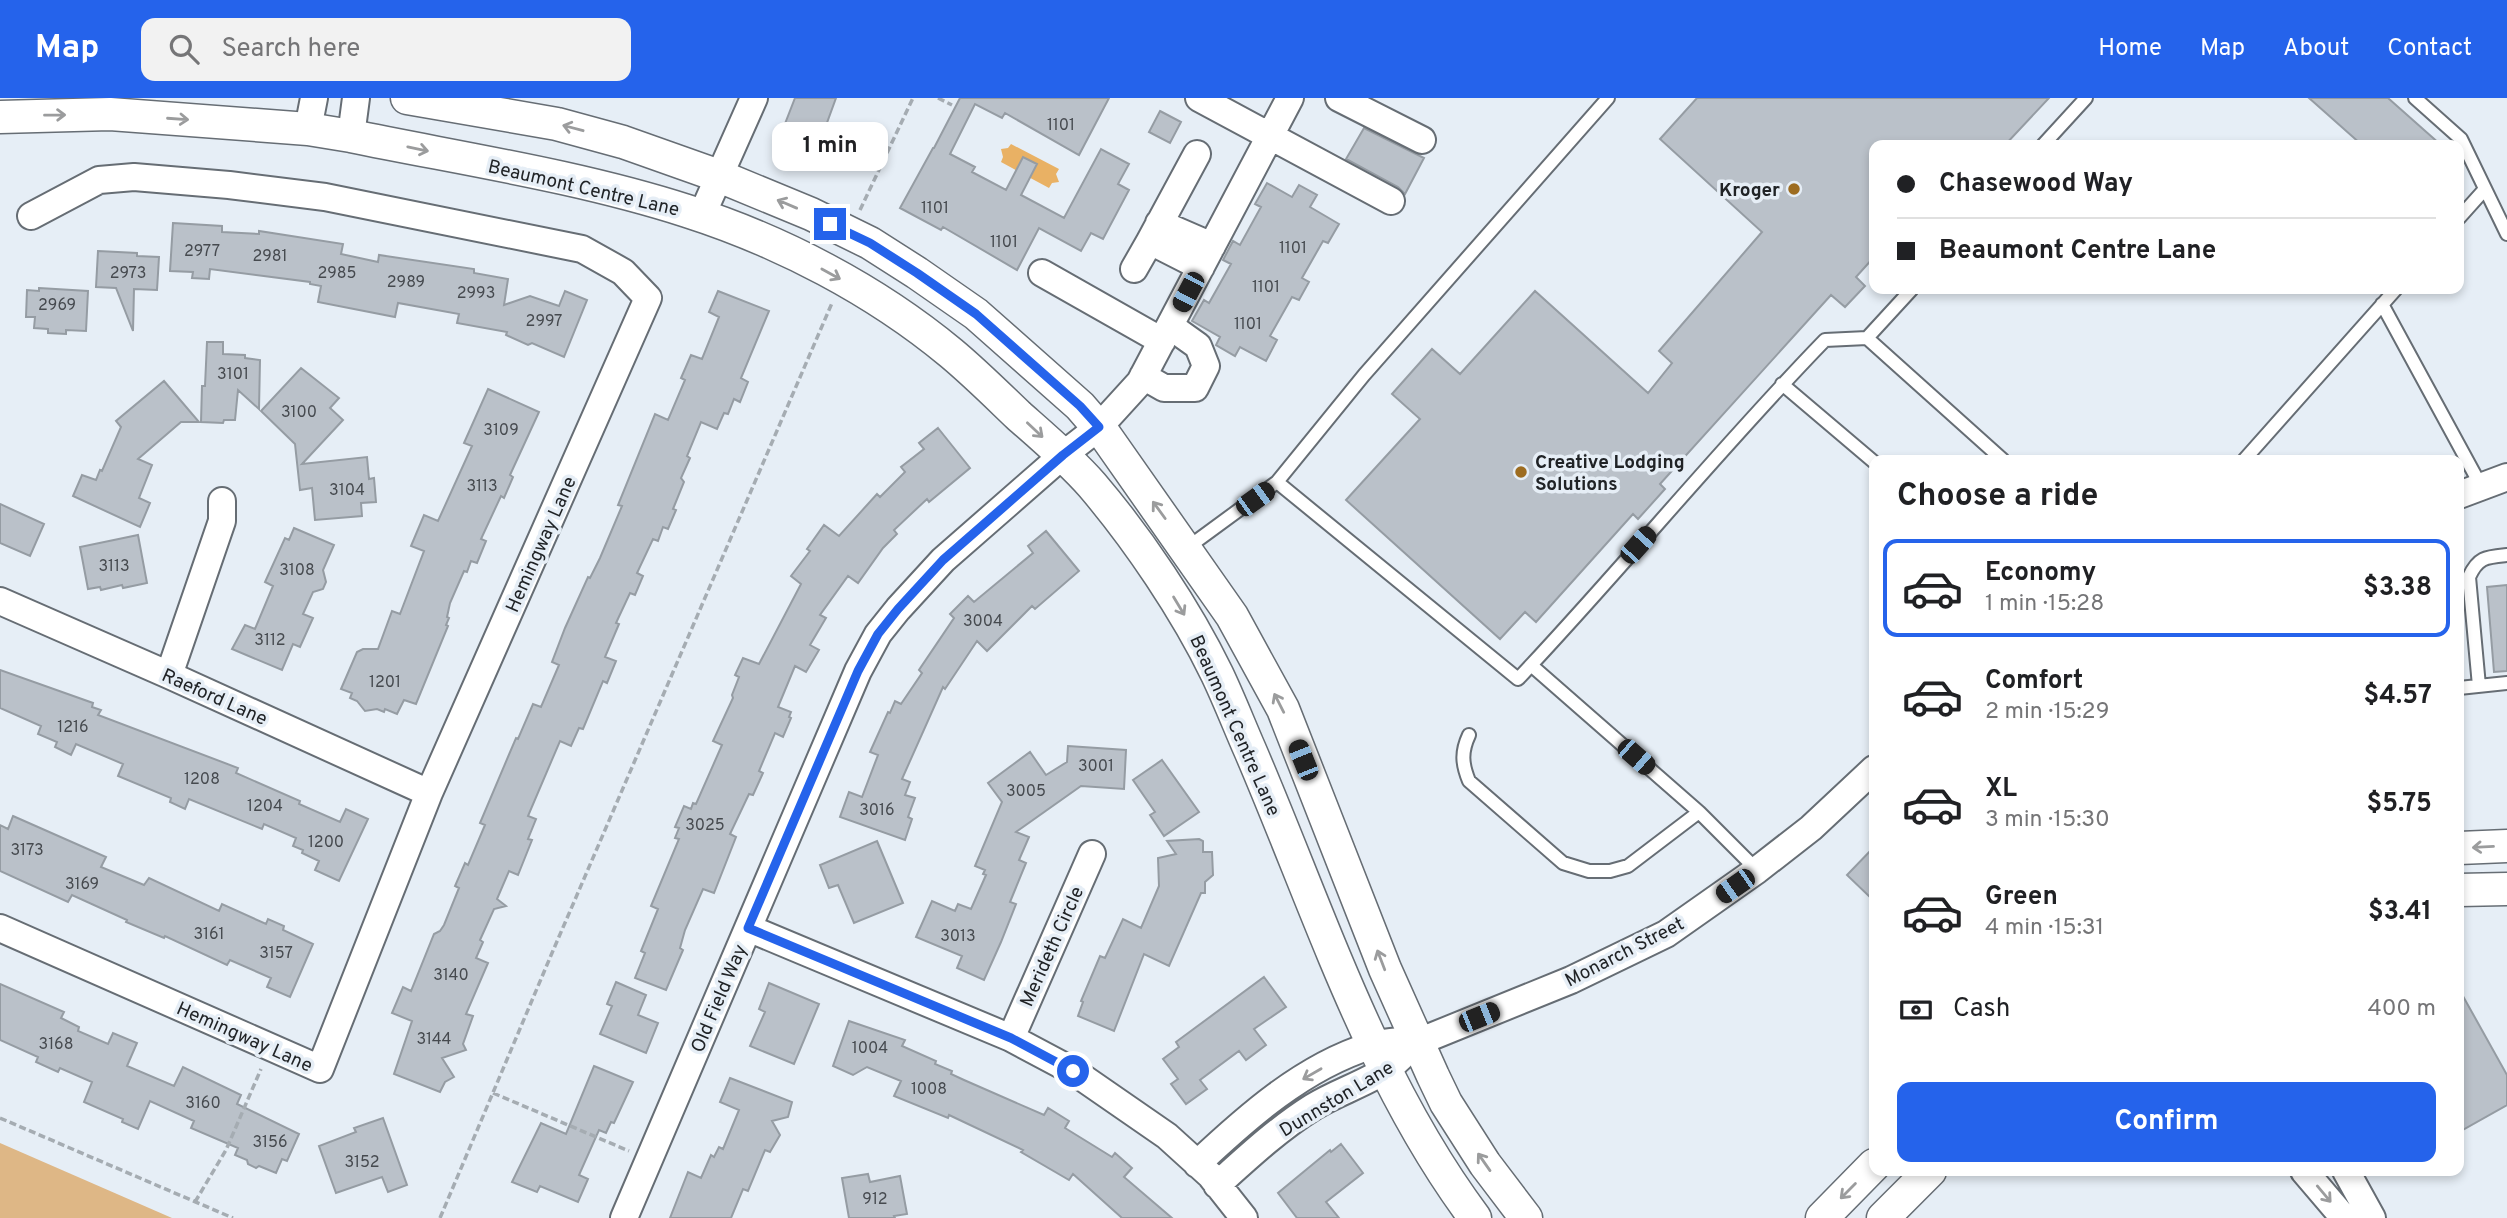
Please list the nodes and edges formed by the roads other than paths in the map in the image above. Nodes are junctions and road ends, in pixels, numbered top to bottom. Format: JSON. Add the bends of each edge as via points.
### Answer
{"nodes":[{"id":1,"x":314,"y":98,"type":"edge"},
{"id":2,"x":356,"y":98,"type":"edge"},
{"id":3,"x":407,"y":98,"type":"edge"},
{"id":4,"x":754,"y":98,"type":"edge"},
{"id":5,"x":1199,"y":98,"type":"edge"},
{"id":6,"x":1290,"y":98,"type":"edge"},
{"id":7,"x":1339,"y":98,"type":"edge"},
{"id":8,"x":1608,"y":98,"type":"edge"},
{"id":9,"x":2086,"y":98,"type":"edge"},
{"id":10,"x":2416,"y":98,"type":"edge"},
{"id":11,"x":0,"y":117,"type":"edge"},
{"id":12,"x":308,"y":129,"type":"junction"},
{"id":13,"x":351,"y":136,"type":"junction"},
{"id":14,"x":1270,"y":136,"type":"junction"},
{"id":15,"x":1423,"y":140,"type":"dead end"},
{"id":16,"x":2048,"y":140,"type":"edge"},
{"id":17,"x":2461,"y":140,"type":"edge"},
{"id":18,"x":2464,"y":145,"type":"edge"},
{"id":19,"x":1196,"y":154,"type":"dead end"},
{"id":20,"x":719,"y":176,"type":"junction"},
{"id":21,"x":2485,"y":189,"type":"junction"},
{"id":22,"x":1391,"y":201,"type":"dead end"},
{"id":23,"x":2464,"y":212,"type":"edge"},
{"id":24,"x":31,"y":216,"type":"dead end"},
{"id":25,"x":701,"y":217,"type":"junction"},
{"id":26,"x":1154,"y":232,"type":"junction"},
{"id":27,"x":2507,"y":234,"type":"edge"},
{"id":28,"x":1206,"y":257,"type":"junction"},
{"id":29,"x":1134,"y":269,"type":"dead end"},
{"id":30,"x":1042,"y":273,"type":"dead end"},
{"id":31,"x":1907,"y":294,"type":"edge"},
{"id":32,"x":2391,"y":294,"type":"edge"},
{"id":33,"x":2382,"y":304,"type":"junction"},
{"id":34,"x":1166,"y":334,"type":"junction"},
{"id":35,"x":1867,"y":338,"type":"junction"},
{"id":36,"x":1143,"y":376,"type":"junction"},
{"id":37,"x":1782,"y":384,"type":"junction"},
{"id":38,"x":1099,"y":427,"type":"junction"},
{"id":39,"x":1063,"y":455,"type":"junction"},
{"id":40,"x":1997,"y":455,"type":"edge"},
{"id":41,"x":2248,"y":455,"type":"edge"},
{"id":42,"x":2453,"y":455,"type":"edge"},
{"id":43,"x":1869,"y":458,"type":"edge"},
{"id":44,"x":2507,"y":477,"type":"edge"},
{"id":45,"x":1278,"y":482,"type":"junction"},
{"id":46,"x":2470,"y":490,"type":"edge"},
{"id":47,"x":222,"y":501,"type":"dead end"},
{"id":48,"x":1186,"y":548,"type":"junction"},
{"id":49,"x":2507,"y":555,"type":"edge"},
{"id":50,"x":0,"y":601,"type":"edge"},
{"id":51,"x":1531,"y":665,"type":"junction"},
{"id":52,"x":169,"y":675,"type":"junction"},
{"id":53,"x":2507,"y":683,"type":"edge"},
{"id":54,"x":2479,"y":686,"type":"junction"},
{"id":55,"x":2464,"y":688,"type":"edge"},
{"id":56,"x":1469,"y":735,"type":"dead end"},
{"id":57,"x":1869,"y":774,"type":"edge"},
{"id":58,"x":429,"y":793,"type":"junction"},
{"id":59,"x":1699,"y":813,"type":"junction"},
{"id":60,"x":2507,"y":846,"type":"edge"},
{"id":61,"x":2464,"y":848,"type":"edge"},
{"id":62,"x":1092,"y":854,"type":"dead end"},
{"id":63,"x":1757,"y":870,"type":"junction"},
{"id":64,"x":2507,"y":889,"type":"edge"},
{"id":65,"x":2464,"y":890,"type":"edge"},
{"id":66,"x":0,"y":928,"type":"edge"},
{"id":67,"x":748,"y":928,"type":"junction"},
{"id":68,"x":1011,"y":1038,"type":"junction"},
{"id":69,"x":1417,"y":1041,"type":"junction"},
{"id":70,"x":1380,"y":1058,"type":"junction"},
{"id":71,"x":1197,"y":1164,"type":"junction"},
{"id":72,"x":1869,"y":1170,"type":"edge"},
{"id":73,"x":1925,"y":1176,"type":"edge"},
{"id":74,"x":2308,"y":1176,"type":"edge"},
{"id":75,"x":2349,"y":1176,"type":"edge"},
{"id":76,"x":1217,"y":1185,"type":"junction"},
{"id":77,"x":624,"y":1218,"type":"edge"},
{"id":78,"x":1244,"y":1218,"type":"edge"},
{"id":79,"x":1475,"y":1218,"type":"edge"},
{"id":80,"x":1526,"y":1218,"type":"edge"},
{"id":81,"x":1822,"y":1218,"type":"edge"},
{"id":82,"x":1883,"y":1218,"type":"edge"},
{"id":83,"x":2344,"y":1218,"type":"edge"},
{"id":84,"x":2372,"y":1218,"type":"edge"}],
"edges":[{"from":1,"to":12,"type":"street"},
{"from":2,"to":13,"type":"street"},
{"from":20,"to":3,"type":"street","one_way":true,"via":[[557,124]]},
{"from":4,"to":20,"type":"street"},
{"from":5,"to":14,"type":"street"},
{"from":6,"to":14,"type":"street"},
{"from":7,"to":15,"type":"street"},
{"from":8,"to":45,"type":"lane","via":[[1364,375]]},
{"from":9,"to":16,"type":"lane"},
{"from":10,"to":17,"type":"lane"},
{"from":11,"to":12,"type":"street","name":"Beaumont Centre Lane","one_way":true,"via":[[110,114]]},
{"from":12,"to":13,"type":"street","name":"Beaumont Centre Lane"},
{"from":13,"to":25,"type":"street","name":"Beaumont Centre Lane","one_way":true,"via":[[611,189]]},
{"from":14,"to":22,"type":"street"},
{"from":14,"to":28,"type":"street"},
{"from":18,"to":21,"type":"lane"},
{"from":19,"to":26,"type":"street"},
{"from":20,"to":25,"type":"street"},
{"from":38,"to":20,"type":"street","one_way":true,"via":[[976,314],[917,273],[811,214]]},
{"from":21,"to":23,"type":"lane"},
{"from":21,"to":27,"type":"lane"},
{"from":24,"to":58,"type":"street","name":"Hemingway Lane","via":[[99,180],[134,177],[325,197],[582,249],[623,272],[648,298]]},
{"from":25,"to":39,"type":"street","name":"Beaumont Centre Lane","one_way":true,"via":[[806,261],[905,319],[952,353]]},
{"from":26,"to":28,"type":"street"},
{"from":26,"to":29,"type":"street"},
{"from":28,"to":34,"type":"street"},
{"from":30,"to":34,"type":"street"},
{"from":31,"to":35,"type":"lane"},
{"from":32,"to":33,"type":"lane"},
{"from":33,"to":41,"type":"lane"},
{"from":33,"to":42,"type":"lane"},
{"from":34,"to":36,"type":"street"},
{"from":34,"to":36,"type":"street","via":[[1198,346],[1206,366],[1195,388],[1164,388]]},
{"from":35,"to":37,"type":"lane","via":[[1825,340]]},
{"from":35,"to":40,"type":"lane"},
{"from":36,"to":38,"type":"street","name":"Old Field Way"},
{"from":37,"to":43,"type":"lane"},
{"from":37,"to":51,"type":"lane"},
{"from":38,"to":39,"type":"street","name":"Old Field Way"},
{"from":48,"to":38,"type":"street","one_way":true},
{"from":39,"to":67,"type":"street","name":"Old Field Way","via":[[943,560],[878,634]]},
{"from":39,"to":70,"type":"street","name":"Beaumont Centre Lane","one_way":true,"via":[[1090,482],[1170,591],[1216,671]]},
{"from":44,"to":46,"type":"street"},
{"from":45,"to":48,"type":"lane"},
{"from":45,"to":51,"type":"lane","via":[[1518,679]]},
{"from":47,"to":52,"type":"street","via":[[222,521]]},
{"from":69,"to":48,"type":"street","one_way":true,"via":[[1283,709],[1232,616]]},
{"from":49,"to":54,"type":"lane","via":[[2487,557],[2475,564],[2469,577]]},
{"from":50,"to":52,"type":"street","name":"Raeford Lane"},
{"from":51,"to":59,"type":"lane"},
{"from":52,"to":58,"type":"street","name":"Raeford Lane"},
{"from":53,"to":54,"type":"lane"},
{"from":54,"to":55,"type":"lane"},
{"from":56,"to":59,"type":"lane","via":[[1462,749],[1469,781],[1563,863],[1589,871],[1628,866]]},
{"from":57,"to":63,"type":"street","name":"Monarch Street"},
{"from":58,"to":66,"type":"street","name":"Hemingway Lane","via":[[320,1069]]},
{"from":59,"to":63,"type":"lane"},
{"from":60,"to":61,"type":"street","one_way":true},
{"from":62,"to":68,"type":"street","name":"Merideth Circle"},
{"from":63,"to":69,"type":"street","name":"Monarch Street","via":[[1666,934],[1571,979]]},
{"from":64,"to":65,"type":"street"},
{"from":67,"to":68,"type":"street"},
{"from":67,"to":77,"type":"street","name":"Old Field Way"},
{"from":68,"to":71,"type":"street","via":[[1123,1104]]},
{"from":69,"to":70,"type":"street","name":"Dunnston Lane"},
{"from":80,"to":69,"type":"street","one_way":true,"via":[[1446,1103]]},
{"from":70,"to":71,"type":"street","name":"Dunnston Lane","one_way":true,"via":[[1343,1055],[1272,1099]]},
{"from":70,"to":76,"type":"street","name":"Dunnston Lane","via":[[1291,1122]]},
{"from":70,"to":79,"type":"street","name":"Beaumont Centre Lane","via":[[1438,1166]]},
{"from":71,"to":76,"type":"street"},
{"from":72,"to":81,"type":"street","one_way":true},
{"from":73,"to":82,"type":"street"},
{"from":74,"to":83,"type":"street","one_way":true},
{"from":75,"to":84,"type":"street"},
{"from":76,"to":78,"type":"street"}]}
